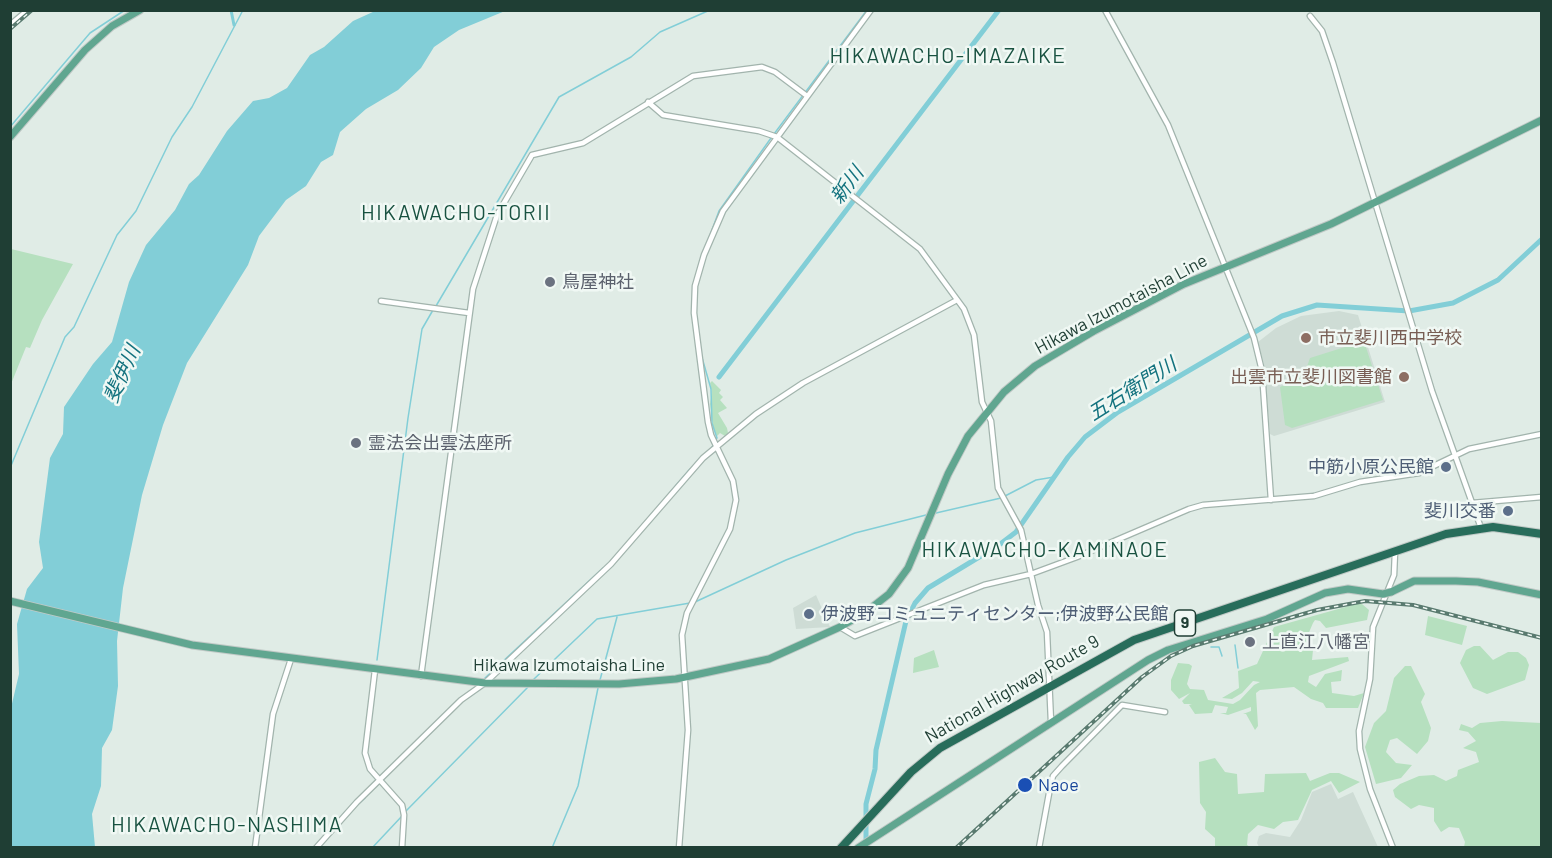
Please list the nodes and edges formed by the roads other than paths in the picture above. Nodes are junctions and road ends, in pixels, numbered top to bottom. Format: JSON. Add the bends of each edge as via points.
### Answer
{"nodes":[{"id":1,"x":28,"y":10,"type":"edge"},
{"id":2,"x":140,"y":10,"type":"edge"},
{"id":3,"x":871,"y":10,"type":"edge"},
{"id":4,"x":1105,"y":10,"type":"edge"},
{"id":5,"x":1310,"y":15,"type":"dead end"},
{"id":6,"x":10,"y":26,"type":"edge"},
{"id":7,"x":807,"y":96,"type":"junction"},
{"id":8,"x":648,"y":102,"type":"junction"},
{"id":9,"x":1542,"y":120,"type":"edge"},
{"id":10,"x":10,"y":136,"type":"edge"},
{"id":11,"x":777,"y":137,"type":"junction"},
{"id":12,"x":1376,"y":203,"type":"junction"},
{"id":13,"x":1225,"y":267,"type":"junction"},
{"id":14,"x":957,"y":300,"type":"junction"},
{"id":15,"x":381,"y":301,"type":"dead end"},
{"id":16,"x":470,"y":313,"type":"junction"},
{"id":17,"x":986,"y":412,"type":"junction"},
{"id":18,"x":1542,"y":434,"type":"edge"},
{"id":19,"x":716,"y":447,"type":"junction"},
{"id":20,"x":1454,"y":454,"type":"junction"},
{"id":21,"x":1542,"y":497,"type":"edge"},
{"id":22,"x":1271,"y":500,"type":"junction"},
{"id":23,"x":1472,"y":503,"type":"junction"},
{"id":24,"x":1480,"y":528,"type":"junction"},
{"id":25,"x":1542,"y":534,"type":"edge"},
{"id":26,"x":1395,"y":549,"type":"junction"},
{"id":27,"x":1031,"y":574,"type":"junction"},
{"id":28,"x":1542,"y":595,"type":"edge"},
{"id":29,"x":10,"y":601,"type":"edge"},
{"id":30,"x":840,"y":627,"type":"junction"},
{"id":31,"x":291,"y":659,"type":"junction"},
{"id":32,"x":375,"y":670,"type":"junction"},
{"id":33,"x":422,"y":676,"type":"junction"},
{"id":34,"x":685,"y":678,"type":"junction"},
{"id":35,"x":485,"y":683,"type":"junction"},
{"id":36,"x":1049,"y":687,"type":"junction"},
{"id":37,"x":1165,"y":712,"type":"dead end"},
{"id":38,"x":1051,"y":722,"type":"junction"},
{"id":39,"x":380,"y":779,"type":"junction"},
{"id":40,"x":863,"y":844,"type":"edge"},
{"id":41,"x":255,"y":848,"type":"edge"},
{"id":42,"x":316,"y":848,"type":"edge"},
{"id":43,"x":402,"y":848,"type":"edge"},
{"id":44,"x":679,"y":848,"type":"edge"},
{"id":45,"x":841,"y":848,"type":"edge"},
{"id":46,"x":1039,"y":848,"type":"edge"},
{"id":47,"x":1393,"y":848,"type":"edge"}],
"edges":[{"from":1,"to":6,"type":"street"},
{"from":2,"to":10,"type":"main road","via":[[112,26],[85,50]]},
{"from":3,"to":7,"type":"street"},
{"from":4,"to":13,"type":"street","via":[[1168,125]]},
{"from":5,"to":12,"type":"street","via":[[1324,36]]},
{"from":7,"to":8,"type":"street","via":[[762,67],[693,76]]},
{"from":7,"to":11,"type":"street"},
{"from":8,"to":11,"type":"street","via":[[663,114]]},
{"from":8,"to":16,"type":"street","via":[[583,143],[532,155],[497,215],[473,289]]},
{"from":9,"to":12,"type":"main road","name":"Hikawa Izumotaisha Line"},
{"from":11,"to":14,"type":"street","via":[[920,249]]},
{"from":11,"to":19,"type":"street","via":[[723,211],[695,286],[694,313],[708,422]]},
{"from":12,"to":13,"type":"main road","name":"Hikawa Izumotaisha Line"},
{"from":12,"to":20,"type":"street"},
{"from":13,"to":17,"type":"main road","name":"Hikawa Izumotaisha Line","via":[[1166,293],[1055,354],[1025,374]]},
{"from":13,"to":22,"type":"street","via":[[1254,338],[1262,371]]},
{"from":14,"to":17,"type":"street","via":[[968,316],[974,336]]},
{"from":14,"to":19,"type":"street","via":[[802,383]]},
{"from":15,"to":16,"type":"street"},
{"from":16,"to":33,"type":"street"},
{"from":17,"to":27,"type":"street","via":[[991,421],[998,488],[1021,530]]},
{"from":17,"to":30,"type":"main road","name":"Hikawa Izumotaisha Line","via":[[957,455],[922,539],[897,584],[879,603]]},
{"from":18,"to":20,"type":"street"},
{"from":19,"to":34,"type":"street","via":[[733,481],[735,514],[687,613],[682,634]]},
{"from":19,"to":35,"type":"street","via":[[666,498],[633,542]]},
{"from":20,"to":22,"type":"street","via":[[1419,473],[1360,482],[1314,496]]},
{"from":20,"to":23,"type":"street"},
{"from":21,"to":23,"type":"street"},
{"from":22,"to":27,"type":"street","via":[[1189,509]]},
{"from":23,"to":24,"type":"street"},
{"from":24,"to":25,"type":"highway","name":"National Highway Route 9","number":"9"},
{"from":24,"to":26,"type":"highway","name":"National Highway Route 9","number":"9"},
{"from":26,"to":36,"type":"highway","name":"National Highway Route 9","number":"9","via":[[1137,639]]},
{"from":26,"to":47,"type":"street","via":[[1395,575],[1373,627],[1370,679],[1359,731],[1370,789]]},
{"from":27,"to":30,"type":"street","via":[[984,585],[855,636]]},
{"from":27,"to":36,"type":"street","via":[[1049,642]]},
{"from":28,"to":38,"type":"main road","bridge":true,"via":[[1456,581],[1414,581],[1392,592],[1372,595],[1348,589],[1334,591],[1267,620],[1192,640],[1148,660]]},
{"from":29,"to":31,"type":"main road","name":"Hikawa Izumotaisha Line","via":[[173,641]]},
{"from":30,"to":34,"type":"main road","name":"Hikawa Izumotaisha Line","via":[[769,659]]},
{"from":31,"to":32,"type":"main road","name":"Hikawa Izumotaisha Line"},
{"from":31,"to":41,"type":"street","via":[[273,714]]},
{"from":32,"to":33,"type":"main road","name":"Hikawa Izumotaisha Line"},
{"from":32,"to":39,"type":"street","via":[[365,753],[370,769]]},
{"from":33,"to":35,"type":"main road","name":"Hikawa Izumotaisha Line"},
{"from":34,"to":35,"type":"main road","name":"Hikawa Izumotaisha Line","via":[[619,684]]},
{"from":34,"to":44,"type":"street","via":[[688,730]]},
{"from":35,"to":39,"type":"street","via":[[461,700]]},
{"from":36,"to":38,"type":"street"},
{"from":36,"to":45,"type":"highway","name":"National Highway Route 9","number":"9","via":[[940,748],[910,772]]},
{"from":37,"to":46,"type":"street","via":[[1122,705],[1062,766],[1053,776]]},
{"from":38,"to":40,"type":"main road"},
{"from":39,"to":42,"type":"street"},
{"from":39,"to":43,"type":"street","via":[[402,805]]}]}
